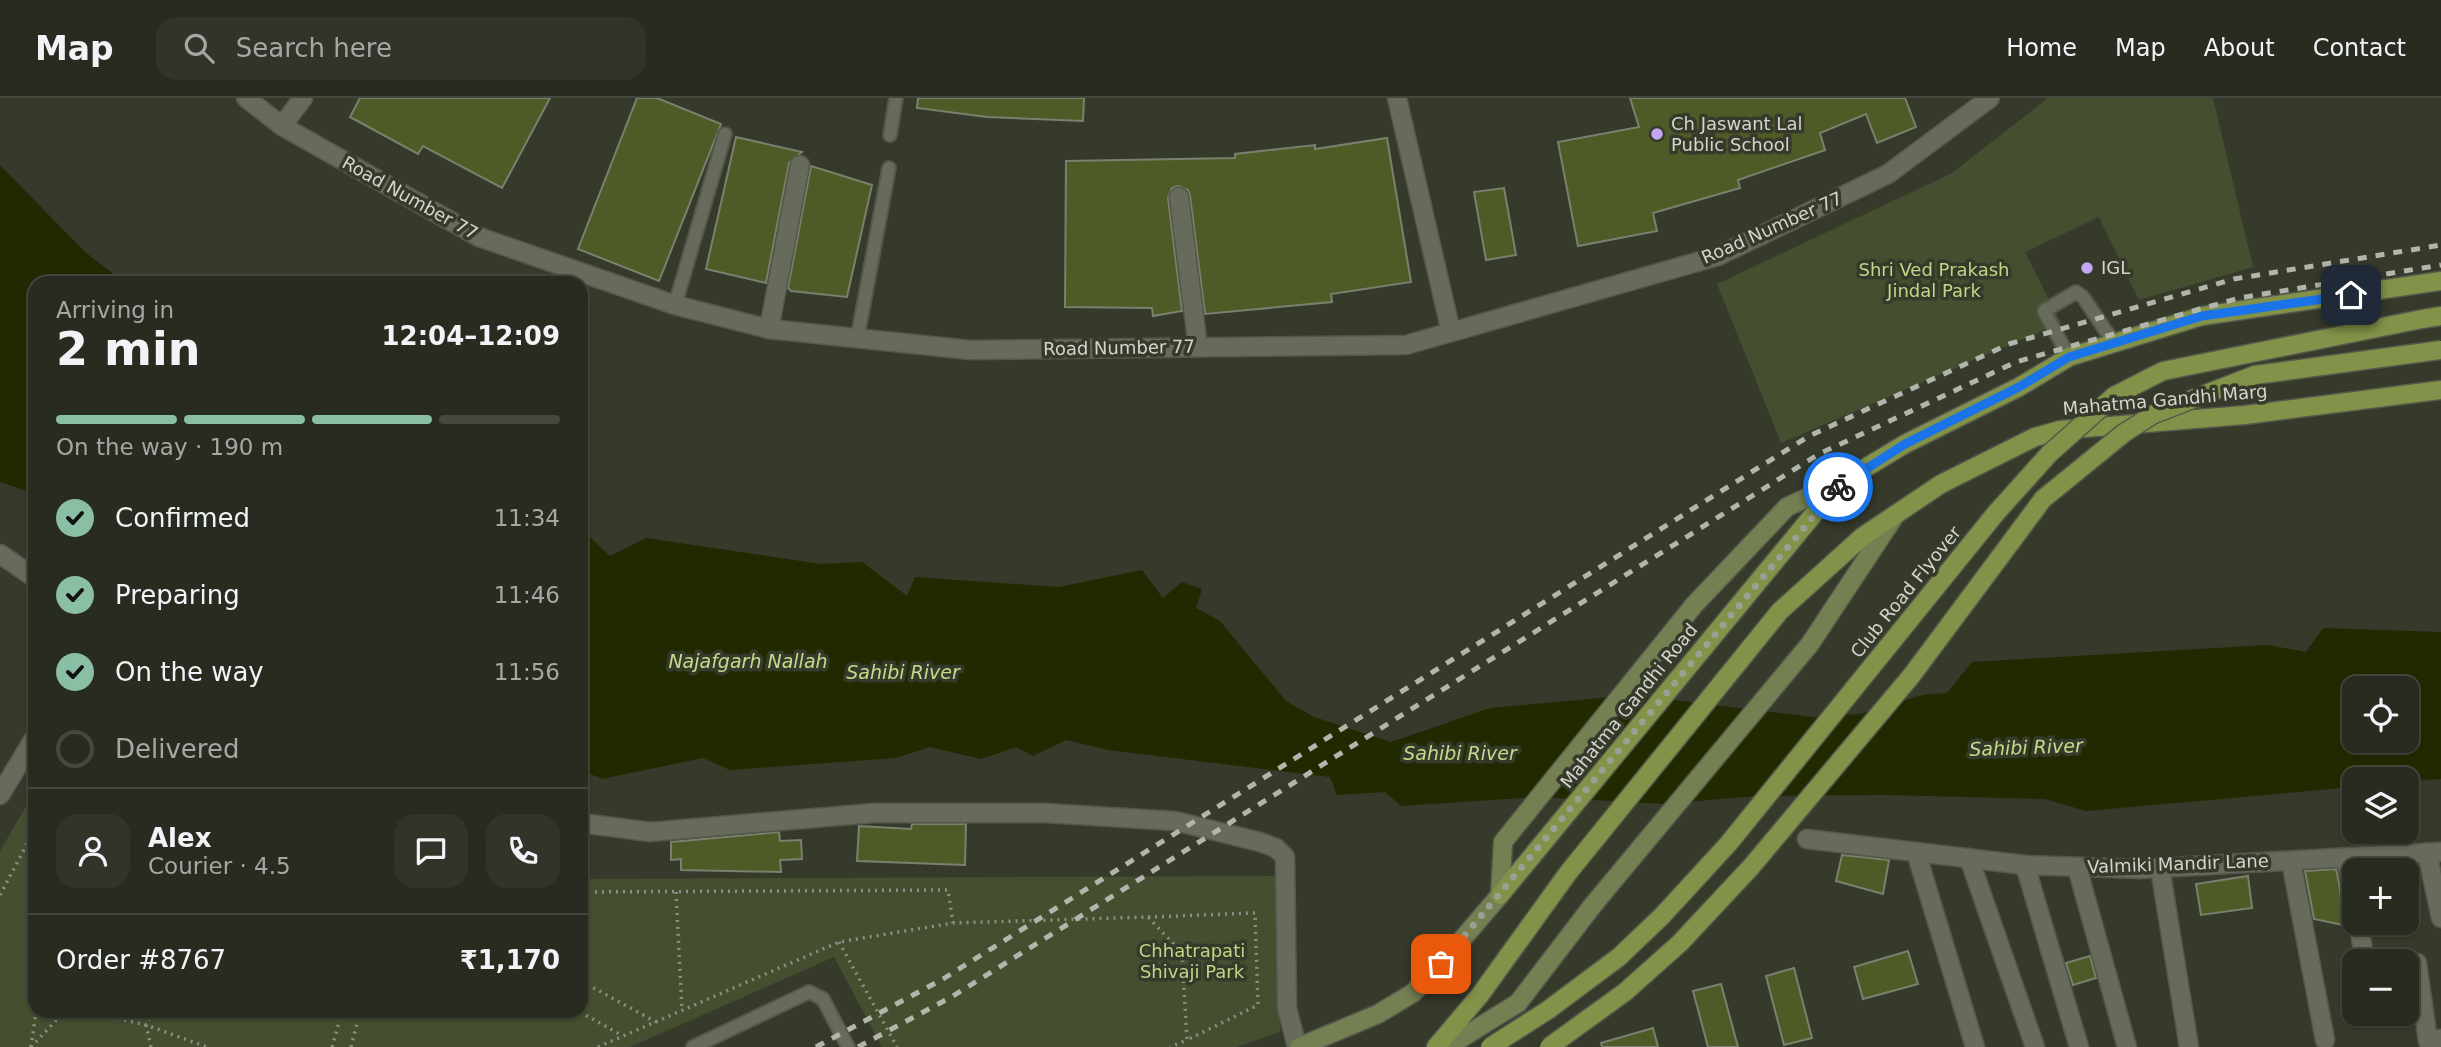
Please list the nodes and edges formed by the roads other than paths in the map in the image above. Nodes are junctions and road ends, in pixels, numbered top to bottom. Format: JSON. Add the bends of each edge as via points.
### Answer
{"nodes":[{"id":1,"x":246,"y":98,"type":"edge"},
{"id":2,"x":303,"y":98,"type":"edge"},
{"id":3,"x":895,"y":98,"type":"edge"},
{"id":4,"x":1397,"y":98,"type":"edge"},
{"id":5,"x":1990,"y":98,"type":"edge"},
{"id":6,"x":282,"y":126,"type":"junction"},
{"id":7,"x":725,"y":134,"type":"dead end"},
{"id":8,"x":890,"y":135,"type":"dead end"},
{"id":9,"x":800,"y":165,"type":"dead end"},
{"id":10,"x":889,"y":169,"type":"dead end"},
{"id":11,"x":1179,"y":197,"type":"dead end"},
{"id":12,"x":2441,"y":281,"type":"edge"},
{"id":13,"x":675,"y":305,"type":"junction"},
{"id":14,"x":2441,"y":316,"type":"edge"},
{"id":15,"x":769,"y":329,"type":"junction"},
{"id":16,"x":1451,"y":332,"type":"junction"},
{"id":17,"x":857,"y":340,"type":"junction"},
{"id":18,"x":2114,"y":343,"type":"junction"},
{"id":19,"x":1198,"y":347,"type":"junction"},
{"id":20,"x":2441,"y":350,"type":"edge"},
{"id":21,"x":2069,"y":357,"type":"junction"},
{"id":22,"x":2441,"y":390,"type":"edge"},
{"id":23,"x":1853,"y":476,"type":"junction"},
{"id":24,"x":1896,"y":514,"type":"junction"},
{"id":25,"x":0,"y":555,"type":"edge"},
{"id":26,"x":28,"y":573,"type":"edge"},
{"id":27,"x":28,"y":749,"type":"edge"},
{"id":28,"x":0,"y":795,"type":"edge"},
{"id":29,"x":588,"y":824,"type":"edge"},
{"id":30,"x":1807,"y":839,"type":"dead end"},
{"id":31,"x":1916,"y":852,"type":"junction"},
{"id":32,"x":2434,"y":853,"type":"edge"},
{"id":33,"x":1969,"y":858,"type":"junction"},
{"id":34,"x":2361,"y":858,"type":"edge"},
{"id":35,"x":2342,"y":859,"type":"edge"},
{"id":36,"x":2291,"y":861,"type":"junction"},
{"id":37,"x":2025,"y":865,"type":"junction"},
{"id":38,"x":2077,"y":867,"type":"junction"},
{"id":39,"x":2160,"y":868,"type":"junction"},
{"id":40,"x":1500,"y":895,"type":"junction"},
{"id":41,"x":2441,"y":918,"type":"edge"},
{"id":42,"x":2419,"y":977,"type":"edge"},
{"id":43,"x":2441,"y":1039,"type":"edge"},
{"id":44,"x":2325,"y":1041,"type":"dead end"},
{"id":45,"x":693,"y":1047,"type":"edge"},
{"id":46,"x":848,"y":1047,"type":"edge"},
{"id":47,"x":1298,"y":1047,"type":"edge"},
{"id":48,"x":1436,"y":1047,"type":"edge"},
{"id":49,"x":1447,"y":1047,"type":"edge"},
{"id":50,"x":1490,"y":1047,"type":"edge"},
{"id":51,"x":1549,"y":1047,"type":"edge"},
{"id":52,"x":1975,"y":1047,"type":"edge"},
{"id":53,"x":2035,"y":1047,"type":"edge"},
{"id":54,"x":2079,"y":1047,"type":"edge"},
{"id":55,"x":2127,"y":1047,"type":"edge"},
{"id":56,"x":2189,"y":1047,"type":"edge"}],
"edges":[{"from":1,"to":6,"type":"street","name":"Road Number 77"},
{"from":2,"to":6,"type":"street"},
{"from":3,"to":8,"type":"lane"},
{"from":4,"to":16,"type":"street"},
{"from":5,"to":16,"type":"street","name":"Road Number 77","via":[[1888,174],[1718,256]]},
{"from":6,"to":13,"type":"street","name":"Road Number 77","via":[[479,237]]},
{"from":7,"to":13,"type":"lane"},
{"from":9,"to":15,"type":"street"},
{"from":10,"to":17,"type":"lane"},
{"from":11,"to":19,"type":"street"},
{"from":12,"to":18,"type":"main road","via":[[2202,316]]},
{"from":13,"to":15,"type":"street","name":"Road Number 77"},
{"from":14,"to":50,"type":"main road","name":"Club Road Flyover","bridge":true,"via":[[2163,371],[2114,396],[2049,454],[1996,513],[1729,843],[1662,916],[1619,957]]},
{"from":15,"to":17,"type":"street","name":"Road Number 77"},
{"from":16,"to":19,"type":"street","name":"Road Number 77","via":[[1406,345]]},
{"from":17,"to":19,"type":"street","name":"Road Number 77","via":[[970,350]]},
{"from":18,"to":21,"type":"main road"},
{"from":18,"to":21,"type":"lane","via":[[2083,297],[2069,294],[2044,311]]},
{"from":20,"to":51,"type":"main road","bridge":true,"via":[[2255,375],[2154,414],[2107,446],[2043,499],[1912,675],[1751,867],[1680,943],[1634,984]]},
{"from":21,"to":23,"type":"main road"},
{"from":22,"to":24,"type":"main road","name":"Mahatma Gandhi Marg","via":[[2245,415],[2060,430],[1998,454]]},
{"from":23,"to":40,"type":"main road","name":"Mahatma Gandhi Road","via":[[1832,492]]},
{"from":23,"to":40,"type":"main road","via":[[1787,507],[1673,631],[1503,842]]},
{"from":24,"to":48,"type":"main road","name":"Mahatma Gandhi Marg","via":[[1862,537],[1780,611],[1568,873],[1480,995]]},
{"from":24,"to":49,"type":"main road","via":[[1810,644],[1593,905],[1518,1003]]},
{"from":25,"to":26,"type":"street"},
{"from":27,"to":28,"type":"street"},
{"from":29,"to":47,"type":"street","via":[[650,832],[873,813],[1045,813],[1175,821],[1260,842],[1284,857],[1287,1008]]},
{"from":30,"to":31,"type":"street","name":"Valmiki Mandir Lane"},
{"from":31,"to":33,"type":"street","name":"Valmiki Mandir Lane"},
{"from":31,"to":52,"type":"street"},
{"from":32,"to":34,"type":"street","name":"Valmiki Mandir Lane"},
{"from":32,"to":41,"type":"street"},
{"from":33,"to":37,"type":"street","name":"Valmiki Mandir Lane"},
{"from":33,"to":53,"type":"street"},
{"from":35,"to":36,"type":"street","name":"Valmiki Mandir Lane"},
{"from":36,"to":39,"type":"street","name":"Valmiki Mandir Lane"},
{"from":36,"to":44,"type":"street"},
{"from":37,"to":38,"type":"street","name":"Valmiki Mandir Lane"},
{"from":37,"to":54,"type":"street"},
{"from":38,"to":39,"type":"street","name":"Valmiki Mandir Lane"},
{"from":38,"to":55,"type":"street"},
{"from":39,"to":56,"type":"street"},
{"from":40,"to":47,"type":"main road","via":[[1413,993],[1378,1014]]},
{"from":42,"to":43,"type":"street","via":[[2428,1041]]},
{"from":45,"to":46,"type":"lane","via":[[809,992],[823,999]]}]}
